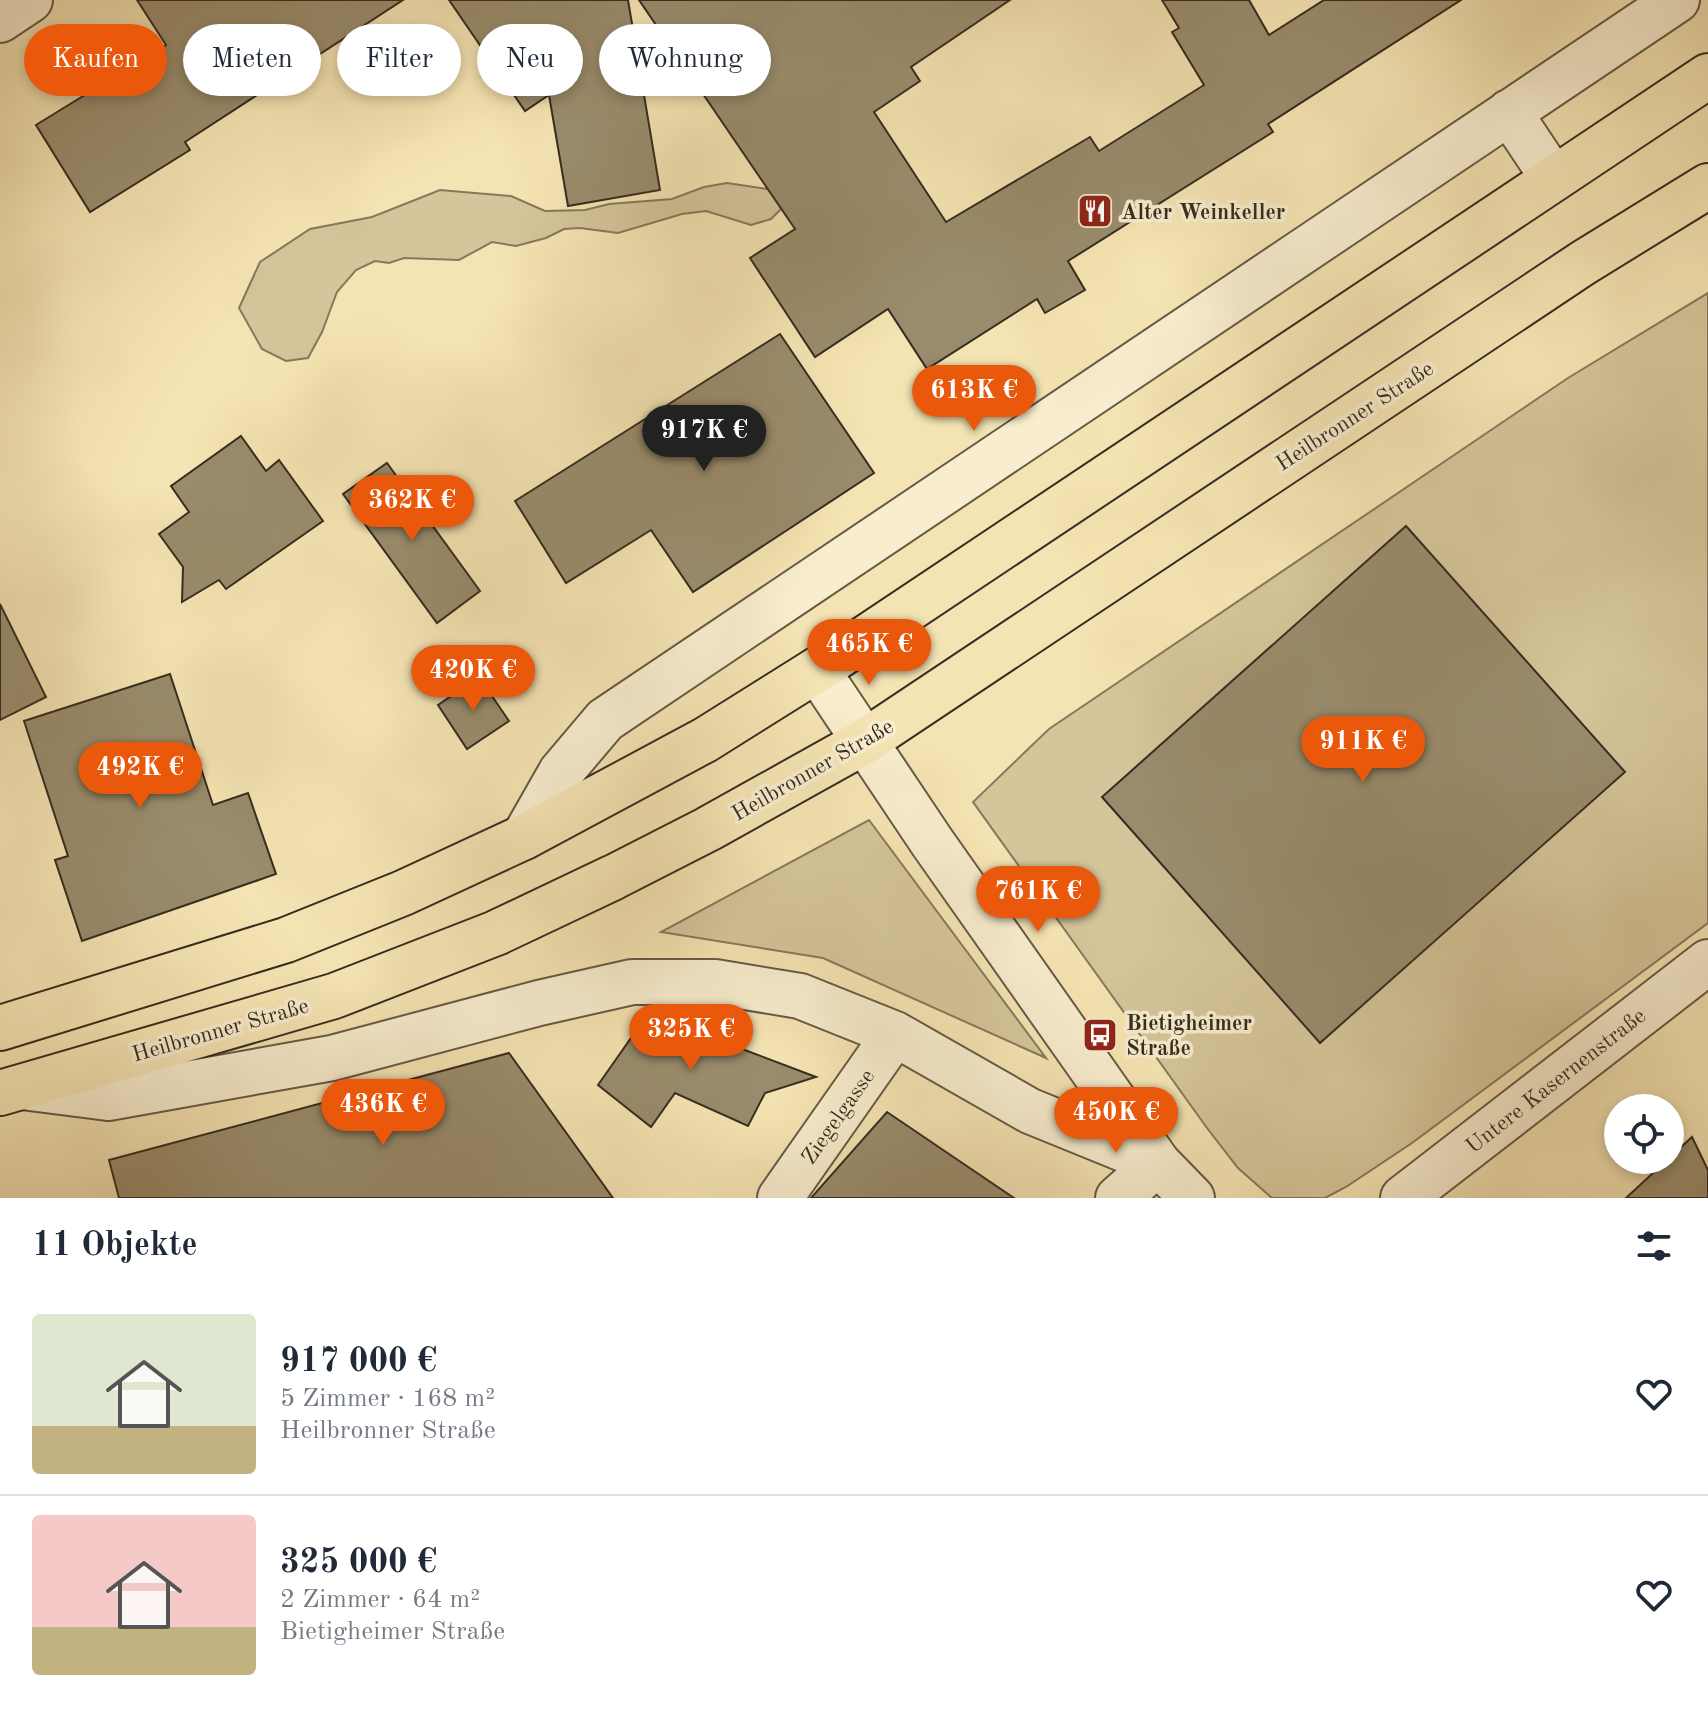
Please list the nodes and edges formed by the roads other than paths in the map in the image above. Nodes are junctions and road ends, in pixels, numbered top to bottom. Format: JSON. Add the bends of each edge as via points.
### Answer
{"nodes":[{"id":1,"x":30,"y":0,"type":"edge"},
{"id":2,"x":1677,"y":0,"type":"edge"},
{"id":3,"x":0,"y":20,"type":"edge"},
{"id":4,"x":1708,"y":76,"type":"edge"},
{"id":5,"x":1509,"y":112,"type":"junction"},
{"id":6,"x":1553,"y":178,"type":"junction"},
{"id":7,"x":1708,"y":186,"type":"edge"},
{"id":8,"x":817,"y":670,"type":"junction"},
{"id":9,"x":864,"y":742,"type":"junction"},
{"id":10,"x":524,"y":837,"type":"junction"},
{"id":11,"x":1708,"y":962,"type":"edge"},
{"id":12,"x":0,"y":1028,"type":"edge"},
{"id":13,"x":895,"y":1034,"type":"junction"},
{"id":14,"x":11,"y":1090,"type":"edge"},
{"id":15,"x":1158,"y":1163,"type":"junction"},
{"id":16,"x":780,"y":1198,"type":"edge"},
{"id":17,"x":1118,"y":1198,"type":"edge"},
{"id":18,"x":1192,"y":1198,"type":"edge"},
{"id":19,"x":1403,"y":1198,"type":"edge"}],
"edges":[{"from":1,"to":3,"type":"street"},
{"from":2,"to":5,"type":"street"},
{"from":4,"to":6,"type":"main road"},
{"from":5,"to":6,"type":"street"},
{"from":5,"to":10,"type":"street","via":[[605,720],[561,772]]},
{"from":6,"to":8,"type":"main road"},
{"from":7,"to":9,"type":"main road","name":"Heilbronner Straße","via":[[1531,297]]},
{"from":8,"to":9,"type":"street"},
{"from":8,"to":10,"type":"main road","via":[[705,740]]},
{"from":9,"to":14,"type":"main road","name":"Heilbronner Straße","via":[[708,829],[496,933],[334,996]]},
{"from":9,"to":15,"type":"street"},
{"from":10,"to":12,"type":"main road","via":[[286,940]]},
{"from":11,"to":19,"type":"street","name":"Untere Kasernenstraße"},
{"from":13,"to":14,"type":"street","via":[[800,996],[715,982],[632,982],[332,1058],[108,1098]]},
{"from":13,"to":15,"type":"street","via":[[1030,1111]]},
{"from":13,"to":16,"type":"street","name":"Ziegelgasse"},
{"from":15,"to":17,"type":"street"},
{"from":15,"to":18,"type":"street"}]}
